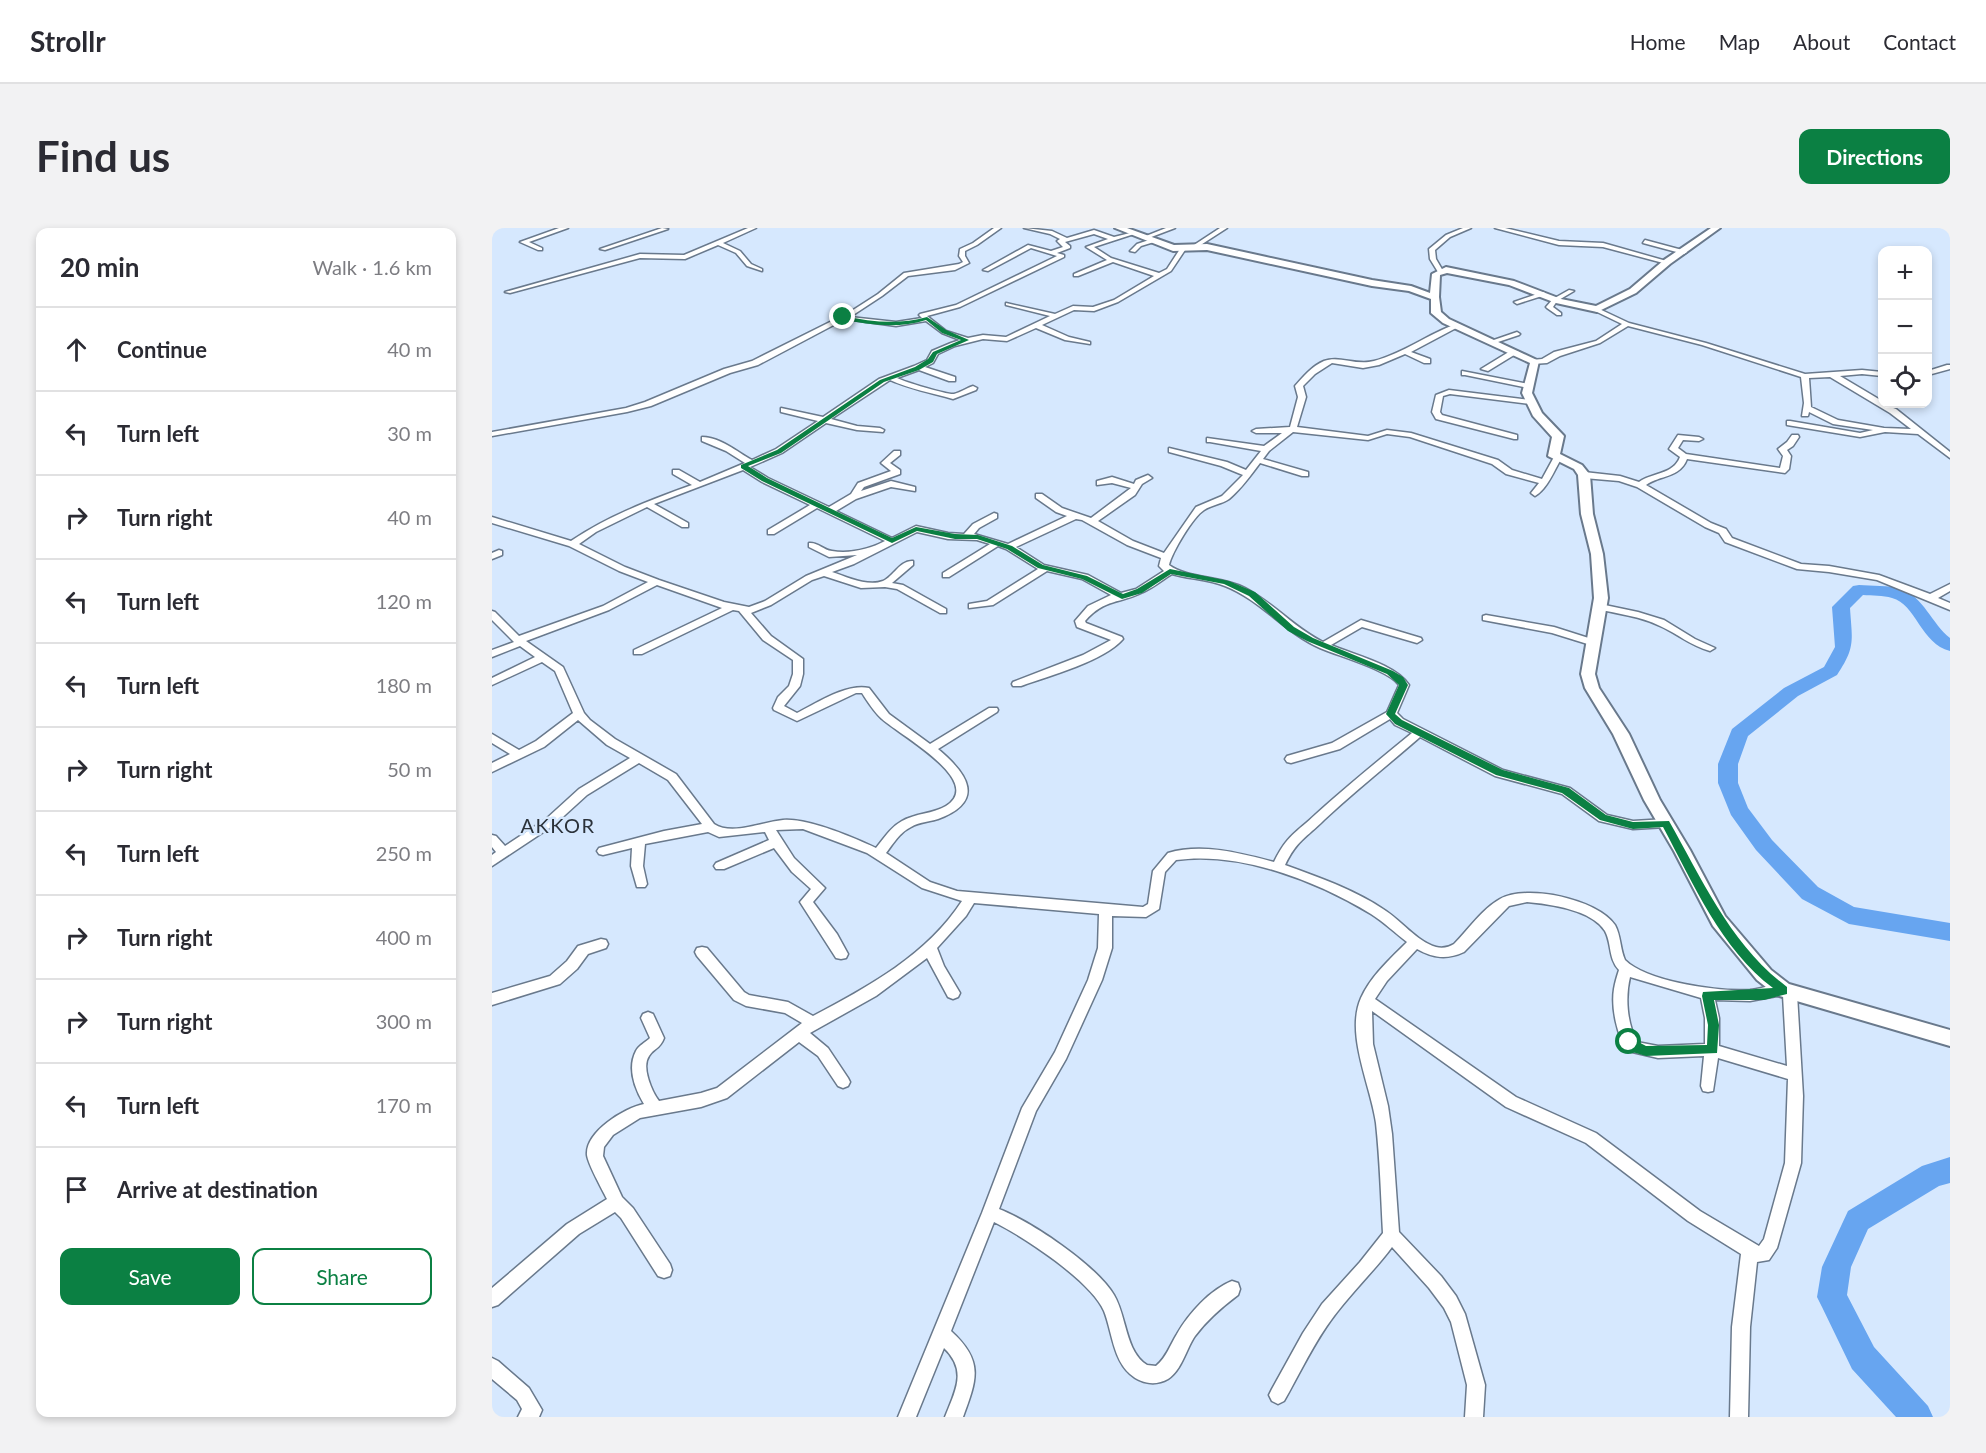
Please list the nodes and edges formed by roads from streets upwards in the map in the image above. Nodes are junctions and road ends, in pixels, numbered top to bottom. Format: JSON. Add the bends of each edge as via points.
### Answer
{"nodes":[{"id":1,"x":565,"y":228,"type":"edge"},
{"id":2,"x":665,"y":228,"type":"edge"},
{"id":3,"x":753,"y":228,"type":"edge"},
{"id":4,"x":998,"y":228,"type":"edge"},
{"id":5,"x":1027,"y":228,"type":"edge"},
{"id":6,"x":1172,"y":228,"type":"edge"},
{"id":7,"x":1224,"y":228,"type":"edge"},
{"id":8,"x":1468,"y":228,"type":"edge"},
{"id":9,"x":1498,"y":228,"type":"edge"},
{"id":10,"x":1716,"y":228,"type":"edge"},
{"id":11,"x":1063,"y":229,"type":"edge"},
{"id":12,"x":1052,"y":233,"type":"junction"},
{"id":13,"x":1132,"y":236,"type":"edge"},
{"id":14,"x":1660,"y":238,"type":"dead end"},
{"id":15,"x":1063,"y":240,"type":"junction"},
{"id":16,"x":1645,"y":242,"type":"dead end"},
{"id":17,"x":719,"y":243,"type":"junction"},
{"id":18,"x":1038,"y":248,"type":"junction"},
{"id":19,"x":1188,"y":248,"type":"junction"},
{"id":20,"x":540,"y":249,"type":"dead end"},
{"id":21,"x":603,"y":249,"type":"dead end"},
{"id":22,"x":1687,"y":249,"type":"junction"},
{"id":23,"x":1133,"y":251,"type":"dead end"},
{"id":24,"x":1053,"y":252,"type":"junction"},
{"id":25,"x":1113,"y":260,"type":"junction"},
{"id":26,"x":1667,"y":262,"type":"junction"},
{"id":27,"x":760,"y":270,"type":"dead end"},
{"id":28,"x":986,"y":270,"type":"dead end"},
{"id":29,"x":1440,"y":271,"type":"junction"},
{"id":30,"x":1076,"y":275,"type":"dead end"},
{"id":31,"x":1160,"y":276,"type":"junction"},
{"id":32,"x":1571,"y":291,"type":"dead end"},
{"id":33,"x":508,"y":292,"type":"dead end"},
{"id":34,"x":1543,"y":294,"type":"junction"},
{"id":35,"x":1434,"y":297,"type":"junction"},
{"id":36,"x":951,"y":300,"type":"dead end"},
{"id":37,"x":1555,"y":300,"type":"junction"},
{"id":38,"x":1517,"y":302,"type":"dead end"},
{"id":39,"x":1008,"y":304,"type":"dead end"},
{"id":40,"x":1595,"y":309,"type":"junction"},
{"id":41,"x":1559,"y":314,"type":"dead end"},
{"id":42,"x":926,"y":316,"type":"junction"},
{"id":43,"x":1056,"y":316,"type":"junction"},
{"id":44,"x":843,"y":317,"type":"junction"},
{"id":45,"x":1627,"y":324,"type":"junction"},
{"id":46,"x":1035,"y":325,"type":"junction"},
{"id":47,"x":1456,"y":326,"type":"junction"},
{"id":48,"x":1517,"y":334,"type":"dead end"},
{"id":49,"x":966,"y":340,"type":"junction"},
{"id":50,"x":1492,"y":342,"type":"junction"},
{"id":51,"x":1088,"y":343,"type":"dead end"},
{"id":52,"x":1515,"y":351,"type":"junction"},
{"id":53,"x":1408,"y":352,"type":"junction"},
{"id":54,"x":1427,"y":361,"type":"dead end"},
{"id":55,"x":1535,"y":362,"type":"junction"},
{"id":56,"x":919,"y":367,"type":"junction"},
{"id":57,"x":1950,"y":367,"type":"edge"},
{"id":58,"x":1485,"y":369,"type":"dead end"},
{"id":59,"x":1932,"y":372,"type":"edge"},
{"id":60,"x":1465,"y":373,"type":"dead end"},
{"id":61,"x":1878,"y":374,"type":"edge"},
{"id":62,"x":1833,"y":375,"type":"junction"},
{"id":63,"x":1804,"y":376,"type":"junction"},
{"id":64,"x":891,"y":378,"type":"junction"},
{"id":65,"x":952,"y":379,"type":"dead end"},
{"id":66,"x":1499,"y":381,"type":"junction"},
{"id":67,"x":1528,"y":386,"type":"junction"},
{"id":68,"x":1493,"y":387,"type":"dead end"},
{"id":69,"x":974,"y":388,"type":"dead end"},
{"id":70,"x":1530,"y":402,"type":"junction"},
{"id":71,"x":1807,"y":408,"type":"junction"},
{"id":72,"x":784,"y":410,"type":"dead end"},
{"id":73,"x":827,"y":420,"type":"junction"},
{"id":74,"x":1790,"y":423,"type":"dead end"},
{"id":75,"x":1803,"y":425,"type":"junction"},
{"id":76,"x":1291,"y":429,"type":"junction"},
{"id":77,"x":880,"y":430,"type":"dead end"},
{"id":78,"x":1885,"y":430,"type":"junction"},
{"id":79,"x":1256,"y":431,"type":"dead end"},
{"id":80,"x":1919,"y":432,"type":"junction"},
{"id":81,"x":492,"y":434,"type":"edge"},
{"id":82,"x":1514,"y":437,"type":"dead end"},
{"id":83,"x":1795,"y":437,"type":"dead end"},
{"id":84,"x":705,"y":439,"type":"dead end"},
{"id":85,"x":1699,"y":439,"type":"dead end"},
{"id":86,"x":1210,"y":440,"type":"dead end"},
{"id":87,"x":1266,"y":449,"type":"junction"},
{"id":88,"x":1172,"y":450,"type":"dead end"},
{"id":89,"x":897,"y":453,"type":"dead end"},
{"id":90,"x":1684,"y":456,"type":"junction"},
{"id":91,"x":1950,"y":456,"type":"edge"},
{"id":92,"x":1557,"y":459,"type":"junction"},
{"id":93,"x":1258,"y":460,"type":"junction"},
{"id":94,"x":748,"y":464,"type":"junction"},
{"id":95,"x":676,"y":472,"type":"dead end"},
{"id":96,"x":1248,"y":474,"type":"junction"},
{"id":97,"x":1305,"y":474,"type":"dead end"},
{"id":98,"x":1584,"y":475,"type":"junction"},
{"id":99,"x":1148,"y":478,"type":"dead end"},
{"id":100,"x":1544,"y":482,"type":"junction"},
{"id":101,"x":1100,"y":483,"type":"dead end"},
{"id":102,"x":1640,"y":484,"type":"junction"},
{"id":103,"x":699,"y":485,"type":"junction"},
{"id":104,"x":1135,"y":487,"type":"junction"},
{"id":105,"x":912,"y":489,"type":"dead end"},
{"id":106,"x":1535,"y":494,"type":"dead end"},
{"id":107,"x":1039,"y":496,"type":"dead end"},
{"id":108,"x":851,"y":498,"type":"junction"},
{"id":109,"x":647,"y":504,"type":"junction"},
{"id":110,"x":816,"y":505,"type":"junction"},
{"id":111,"x":829,"y":511,"type":"junction"},
{"id":112,"x":994,"y":516,"type":"dead end"},
{"id":113,"x":1076,"y":516,"type":"junction"},
{"id":114,"x":492,"y":520,"type":"edge"},
{"id":115,"x":1091,"y":522,"type":"junction"},
{"id":116,"x":685,"y":525,"type":"dead end"},
{"id":117,"x":771,"y":532,"type":"dead end"},
{"id":118,"x":967,"y":536,"type":"junction"},
{"id":119,"x":892,"y":541,"type":"junction"},
{"id":120,"x":997,"y":543,"type":"junction"},
{"id":121,"x":572,"y":544,"type":"junction"},
{"id":122,"x":812,"y":545,"type":"dead end"},
{"id":123,"x":1009,"y":547,"type":"junction"},
{"id":124,"x":870,"y":552,"type":"junction"},
{"id":125,"x":1166,"y":557,"type":"junction"},
{"id":126,"x":910,"y":563,"type":"dead end"},
{"id":127,"x":1046,"y":568,"type":"junction"},
{"id":128,"x":1170,"y":571,"type":"junction"},
{"id":129,"x":822,"y":572,"type":"junction"},
{"id":130,"x":946,"y":575,"type":"dead end"},
{"id":131,"x":656,"y":582,"type":"junction"},
{"id":132,"x":885,"y":584,"type":"junction"},
{"id":133,"x":1950,"y":587,"type":"edge"},
{"id":134,"x":1120,"y":596,"type":"junction"},
{"id":135,"x":1929,"y":598,"type":"junction"},
{"id":136,"x":972,"y":606,"type":"dead end"},
{"id":137,"x":731,"y":607,"type":"junction"},
{"id":138,"x":1600,"y":607,"type":"junction"},
{"id":139,"x":1950,"y":607,"type":"edge"},
{"id":140,"x":743,"y":610,"type":"junction"},
{"id":141,"x":943,"y":611,"type":"dead end"},
{"id":142,"x":494,"y":618,"type":"edge"},
{"id":143,"x":1486,"y":618,"type":"dead end"},
{"id":144,"x":1417,"y":640,"type":"dead end"},
{"id":145,"x":520,"y":641,"type":"junction"},
{"id":146,"x":1594,"y":644,"type":"junction"},
{"id":147,"x":1323,"y":646,"type":"junction"},
{"id":148,"x":1710,"y":648,"type":"dead end"},
{"id":149,"x":638,"y":651,"type":"dead end"},
{"id":150,"x":492,"y":654,"type":"edge"},
{"id":151,"x":543,"y":657,"type":"junction"},
{"id":152,"x":492,"y":682,"type":"edge"},
{"id":153,"x":1017,"y":684,"type":"dead end"},
{"id":154,"x":993,"y":710,"type":"dead end"},
{"id":155,"x":579,"y":714,"type":"junction"},
{"id":156,"x":1391,"y":714,"type":"junction"},
{"id":157,"x":1420,"y":732,"type":"junction"},
{"id":158,"x":492,"y":738,"type":"edge"},
{"id":159,"x":930,"y":749,"type":"junction"},
{"id":160,"x":519,"y":755,"type":"junction"},
{"id":161,"x":639,"y":758,"type":"junction"},
{"id":162,"x":1292,"y":759,"type":"dead end"},
{"id":163,"x":492,"y":768,"type":"edge"},
{"id":164,"x":707,"y":822,"type":"junction"},
{"id":165,"x":1666,"y":823,"type":"junction"},
{"id":166,"x":769,"y":827,"type":"junction"},
{"id":167,"x":492,"y":839,"type":"edge"},
{"id":168,"x":775,"y":842,"type":"junction"},
{"id":169,"x":639,"y":843,"type":"junction"},
{"id":170,"x":603,"y":851,"type":"dead end"},
{"id":171,"x":504,"y":853,"type":"junction"},
{"id":172,"x":878,"y":854,"type":"junction"},
{"id":173,"x":492,"y":861,"type":"edge"},
{"id":174,"x":720,"y":866,"type":"dead end"},
{"id":175,"x":1277,"y":868,"type":"junction"},
{"id":176,"x":641,"y":884,"type":"dead end"},
{"id":177,"x":970,"y":899,"type":"junction"},
{"id":178,"x":1106,"y":911,"type":"junction"},
{"id":179,"x":1416,"y":941,"type":"junction"},
{"id":180,"x":601,"y":944,"type":"dead end"},
{"id":181,"x":930,"y":948,"type":"junction"},
{"id":182,"x":702,"y":952,"type":"dead end"},
{"id":183,"x":841,"y":954,"type":"dead end"},
{"id":184,"x":1626,"y":969,"type":"junction"},
{"id":185,"x":1787,"y":992,"type":"junction"},
{"id":186,"x":953,"y":993,"type":"dead end"},
{"id":187,"x":1707,"y":996,"type":"junction"},
{"id":188,"x":492,"y":999,"type":"edge"},
{"id":189,"x":1367,"y":1000,"type":"junction"},
{"id":190,"x":648,"y":1018,"type":"dead end"},
{"id":191,"x":813,"y":1023,"type":"junction"},
{"id":192,"x":799,"y":1033,"type":"junction"},
{"id":193,"x":1950,"y":1038,"type":"edge"},
{"id":194,"x":1712,"y":1050,"type":"junction"},
{"id":195,"x":1795,"y":1075,"type":"junction"},
{"id":196,"x":843,"y":1082,"type":"dead end"},
{"id":197,"x":1708,"y":1086,"type":"dead end"},
{"id":198,"x":654,"y":1107,"type":"junction"},
{"id":199,"x":616,"y":1202,"type":"junction"},
{"id":200,"x":990,"y":1213,"type":"junction"},
{"id":201,"x":1391,"y":1235,"type":"junction"},
{"id":202,"x":1750,"y":1251,"type":"junction"},
{"id":203,"x":664,"y":1270,"type":"dead end"},
{"id":204,"x":1232,"y":1289,"type":"dead end"},
{"id":205,"x":492,"y":1299,"type":"edge"},
{"id":206,"x":942,"y":1335,"type":"junction"},
{"id":207,"x":492,"y":1367,"type":"edge"},
{"id":208,"x":1278,"y":1395,"type":"dead end"},
{"id":209,"x":533,"y":1415,"type":"edge"},
{"id":210,"x":907,"y":1417,"type":"edge"},
{"id":211,"x":954,"y":1417,"type":"edge"},
{"id":212,"x":1474,"y":1417,"type":"edge"},
{"id":213,"x":1739,"y":1417,"type":"edge"}],
"edges":[{"from":1,"to":20,"type":"street","via":[[523,242]]},
{"from":2,"to":21,"type":"street"},
{"from":3,"to":17,"type":"street"},
{"from":4,"to":44,"type":"street","via":[[962,250],[965,264],[903,276],[888,290]]},
{"from":5,"to":12,"type":"street"},
{"from":6,"to":13,"type":"street"},
{"from":7,"to":19,"type":"street"},
{"from":8,"to":29,"type":"street","via":[[1451,234],[1432,249]]},
{"from":9,"to":26,"type":"street","via":[[1559,243],[1603,245]]},
{"from":10,"to":22,"type":"street"},
{"from":11,"to":12,"type":"street"},
{"from":12,"to":15,"type":"street"},
{"from":13,"to":15,"type":"street","via":[[1094,232]]},
{"from":13,"to":19,"type":"street"},
{"from":13,"to":23,"type":"street","via":[[1139,245]]},
{"from":13,"to":25,"type":"street","via":[[1089,247]]},
{"from":14,"to":22,"type":"street"},
{"from":15,"to":18,"type":"street"},
{"from":15,"to":24,"type":"street","via":[[1068,248]]},
{"from":16,"to":22,"type":"street"},
{"from":17,"to":27,"type":"street"},
{"from":17,"to":33,"type":"street","via":[[685,257],[640,256]]},
{"from":18,"to":24,"type":"street"},
{"from":18,"to":28,"type":"street","via":[[1029,246]]},
{"from":19,"to":31,"type":"street"},
{"from":19,"to":35,"type":"street","via":[[1206,247]]},
{"from":22,"to":26,"type":"street"},
{"from":24,"to":42,"type":"street","via":[[1061,256],[958,306]]},
{"from":25,"to":30,"type":"street"},
{"from":25,"to":31,"type":"street"},
{"from":26,"to":40,"type":"street","via":[[1633,291]]},
{"from":29,"to":34,"type":"street","via":[[1497,280]]},
{"from":29,"to":35,"type":"street","via":[[1436,274]]},
{"from":31,"to":43,"type":"street","via":[[1107,304],[1094,309],[1075,308]]},
{"from":32,"to":37,"type":"street"},
{"from":34,"to":37,"type":"street"},
{"from":34,"to":38,"type":"street"},
{"from":35,"to":47,"type":"street","via":[[1436,313]]},
{"from":36,"to":42,"type":"street","via":[[917,309]]},
{"from":37,"to":40,"type":"street"},
{"from":37,"to":41,"type":"street","via":[[1549,309]]},
{"from":39,"to":43,"type":"street"},
{"from":40,"to":45,"type":"street"},
{"from":42,"to":44,"type":"street","via":[[907,325]]},
{"from":42,"to":49,"type":"street","via":[[944,332]]},
{"from":43,"to":46,"type":"street"},
{"from":44,"to":81,"type":"street","via":[[750,365],[648,404]]},
{"from":45,"to":55,"type":"street","via":[[1598,342]]},
{"from":45,"to":63,"type":"street"},
{"from":46,"to":49,"type":"street","via":[[1006,339],[987,336]]},
{"from":46,"to":51,"type":"street"},
{"from":47,"to":50,"type":"street"},
{"from":47,"to":53,"type":"street"},
{"from":48,"to":50,"type":"street"},
{"from":49,"to":56,"type":"street","via":[[935,353]]},
{"from":50,"to":52,"type":"street"},
{"from":52,"to":55,"type":"street"},
{"from":52,"to":58,"type":"street"},
{"from":53,"to":54,"type":"street"},
{"from":53,"to":76,"type":"street","via":[[1370,364],[1334,359],[1319,365],[1299,386],[1302,397],[1298,419]]},
{"from":55,"to":67,"type":"street"},
{"from":56,"to":64,"type":"street"},
{"from":56,"to":65,"type":"street"},
{"from":57,"to":59,"type":"street"},
{"from":60,"to":66,"type":"street"},
{"from":61,"to":62,"type":"street"},
{"from":62,"to":63,"type":"street"},
{"from":62,"to":80,"type":"street","via":[[1893,411]]},
{"from":63,"to":71,"type":"street"},
{"from":64,"to":69,"type":"street","via":[[949,397]]},
{"from":64,"to":73,"type":"street"},
{"from":66,"to":67,"type":"street"},
{"from":66,"to":68,"type":"street"},
{"from":67,"to":70,"type":"street"},
{"from":70,"to":82,"type":"street","via":[[1441,393],[1436,412],[1439,417]]},
{"from":70,"to":92,"type":"street","via":[[1558,436],[1553,454]]},
{"from":71,"to":75,"type":"street"},
{"from":71,"to":78,"type":"street","via":[[1836,422]]},
{"from":72,"to":73,"type":"street"},
{"from":73,"to":77,"type":"street"},
{"from":73,"to":94,"type":"street","via":[[779,451]]},
{"from":74,"to":75,"type":"street"},
{"from":75,"to":78,"type":"street","via":[[1860,435]]},
{"from":76,"to":79,"type":"street"},
{"from":76,"to":87,"type":"street"},
{"from":76,"to":100,"type":"street","via":[[1368,438],[1387,432],[1411,435]]},
{"from":78,"to":80,"type":"street"},
{"from":80,"to":91,"type":"street"},
{"from":83,"to":90,"type":"street","via":[[1782,449],[1787,456],[1785,469],[1779,471]]},
{"from":84,"to":94,"type":"street","via":[[729,448]]},
{"from":85,"to":90,"type":"street","via":[[1677,440],[1673,449]]},
{"from":86,"to":87,"type":"street"},
{"from":87,"to":93,"type":"street"},
{"from":88,"to":96,"type":"street"},
{"from":89,"to":108,"type":"street","via":[[885,462],[897,472],[861,485]]},
{"from":90,"to":102,"type":"street","via":[[1675,472]]},
{"from":92,"to":98,"type":"street"},
{"from":92,"to":100,"type":"street"},
{"from":93,"to":96,"type":"street"},
{"from":93,"to":97,"type":"street"},
{"from":94,"to":103,"type":"street"},
{"from":94,"to":110,"type":"street","via":[[765,480]]},
{"from":95,"to":103,"type":"street"},
{"from":96,"to":125,"type":"street","via":[[1225,498],[1199,509]]},
{"from":98,"to":102,"type":"street"},
{"from":98,"to":138,"type":"street","via":[[1587,514],[1601,583]]},
{"from":99,"to":104,"type":"street"},
{"from":100,"to":106,"type":"street"},
{"from":101,"to":104,"type":"street","via":[[1112,480]]},
{"from":102,"to":135,"type":"street","via":[[1725,532],[1728,540],[1800,567],[1879,578]]},
{"from":103,"to":109,"type":"street"},
{"from":104,"to":115,"type":"street"},
{"from":105,"to":108,"type":"street","via":[[891,484]]},
{"from":107,"to":113,"type":"street"},
{"from":108,"to":111,"type":"street"},
{"from":109,"to":116,"type":"street"},
{"from":109,"to":121,"type":"street"},
{"from":110,"to":111,"type":"street"},
{"from":110,"to":117,"type":"street"},
{"from":111,"to":119,"type":"street"},
{"from":112,"to":118,"type":"street"},
{"from":113,"to":115,"type":"street"},
{"from":113,"to":123,"type":"street"},
{"from":114,"to":121,"type":"street"},
{"from":115,"to":125,"type":"street"},
{"from":118,"to":119,"type":"street","via":[[916,529]]},
{"from":118,"to":120,"type":"street"},
{"from":119,"to":124,"type":"street"},
{"from":120,"to":123,"type":"street"},
{"from":120,"to":130,"type":"street"},
{"from":121,"to":131,"type":"street"},
{"from":122,"to":124,"type":"street","via":[[829,554]]},
{"from":123,"to":127,"type":"street"},
{"from":124,"to":129,"type":"street"},
{"from":125,"to":128,"type":"street","via":[[1164,566]]},
{"from":126,"to":132,"type":"street"},
{"from":127,"to":134,"type":"street","via":[[1085,577]]},
{"from":127,"to":136,"type":"street","via":[[990,603]]},
{"from":128,"to":134,"type":"street","via":[[1140,591]]},
{"from":128,"to":147,"type":"street","via":[[1213,579],[1252,594],[1291,629]]},
{"from":129,"to":132,"type":"street","via":[[861,585]]},
{"from":129,"to":140,"type":"street","via":[[760,606]]},
{"from":131,"to":137,"type":"street"},
{"from":131,"to":145,"type":"street","via":[[606,608]]},
{"from":132,"to":141,"type":"street","via":[[907,589]]},
{"from":133,"to":135,"type":"street"},
{"from":134,"to":153,"type":"street","via":[[1090,608],[1080,623],[1118,639],[1117,642]]},
{"from":135,"to":139,"type":"street"},
{"from":137,"to":140,"type":"street"},
{"from":137,"to":149,"type":"street"},
{"from":138,"to":146,"type":"street"},
{"from":138,"to":148,"type":"street","via":[[1662,623],[1689,641]]},
{"from":140,"to":159,"type":"street","via":[[767,638],[799,661],[793,690],[782,698],[778,708],[800,716],[854,690],[866,690],[885,716]]},
{"from":142,"to":145,"type":"street"},
{"from":143,"to":146,"type":"street","via":[[1554,630]]},
{"from":144,"to":147,"type":"street","via":[[1361,623]]},
{"from":145,"to":150,"type":"street"},
{"from":145,"to":151,"type":"street"},
{"from":146,"to":165,"type":"street","via":[[1588,674],[1592,688],[1621,734]]},
{"from":147,"to":156,"type":"street","via":[[1390,672],[1403,682]]},
{"from":151,"to":152,"type":"street"},
{"from":151,"to":155,"type":"street","via":[[560,669]]},
{"from":154,"to":159,"type":"street"},
{"from":155,"to":160,"type":"street"},
{"from":155,"to":161,"type":"street","via":[[598,733]]},
{"from":156,"to":157,"type":"street"},
{"from":156,"to":162,"type":"street","via":[[1336,746]]},
{"from":157,"to":165,"type":"street","via":[[1499,773],[1566,791],[1603,818],[1633,825]]},
{"from":157,"to":175,"type":"street","via":[[1298,835]]},
{"from":158,"to":160,"type":"street"},
{"from":159,"to":172,"type":"street","via":[[963,782],[963,795],[943,813],[902,827]]},
{"from":160,"to":163,"type":"street"},
{"from":161,"to":164,"type":"street","via":[[672,777]]},
{"from":161,"to":171,"type":"street","via":[[583,792],[550,822]]},
{"from":164,"to":166,"type":"street","via":[[719,833]]},
{"from":164,"to":169,"type":"street"},
{"from":165,"to":185,"type":"street","via":[[1719,921],[1764,975]]},
{"from":166,"to":168,"type":"street"},
{"from":166,"to":172,"type":"street","via":[[804,825]]},
{"from":167,"to":171,"type":"street"},
{"from":168,"to":174,"type":"street"},
{"from":168,"to":183,"type":"street","via":[[803,876],[819,888],[806,903]]},
{"from":169,"to":170,"type":"street"},
{"from":169,"to":176,"type":"street","via":[[637,866]]},
{"from":171,"to":173,"type":"street"},
{"from":172,"to":177,"type":"street","via":[[926,885]]},
{"from":175,"to":178,"type":"street","via":[[1212,854],[1172,856],[1161,866],[1158,897],[1150,910]]},
{"from":175,"to":179,"type":"street","via":[[1375,910]]},
{"from":177,"to":178,"type":"street"},
{"from":177,"to":181,"type":"street"},
{"from":178,"to":200,"type":"street","via":[[1106,948],[1095,980],[1061,1055],[1029,1108]]},
{"from":179,"to":184,"type":"street","via":[[1440,953],[1454,951],[1505,902],[1533,896],[1569,904],[1605,921],[1619,963]]},
{"from":179,"to":189,"type":"street"},
{"from":180,"to":188,"type":"street","via":[[583,950],[555,980]]},
{"from":181,"to":186,"type":"street"},
{"from":181,"to":191,"type":"street","via":[[871,992]]},
{"from":182,"to":191,"type":"street","via":[[739,996],[788,1008]]},
{"from":184,"to":187,"type":"street"},
{"from":184,"to":194,"type":"street","via":[[1620,991],[1621,1010],[1633,1047],[1658,1052]]},
{"from":185,"to":187,"type":"street"},
{"from":185,"to":193,"type":"street"},
{"from":185,"to":195,"type":"street"},
{"from":187,"to":194,"type":"street","via":[[1713,1025]]},
{"from":189,"to":201,"type":"street","via":[[1363,1025],[1382,1118]]},
{"from":189,"to":202,"type":"street","via":[[1511,1102],[1591,1138],[1694,1216]]},
{"from":190,"to":198,"type":"street","via":[[657,1038],[642,1053],[641,1085]]},
{"from":191,"to":192,"type":"street"},
{"from":192,"to":196,"type":"street","via":[[823,1052]]},
{"from":192,"to":198,"type":"street","via":[[722,1093]]},
{"from":194,"to":195,"type":"street"},
{"from":194,"to":197,"type":"street"},
{"from":195,"to":202,"type":"street","via":[[1790,1178],[1771,1242],[1763,1254]]},
{"from":198,"to":199,"type":"street","via":[[637,1112],[608,1130],[597,1144],[595,1156]]},
{"from":199,"to":203,"type":"street"},
{"from":199,"to":205,"type":"street","via":[[573,1229]]},
{"from":200,"to":204,"type":"street","via":[[1035,1237],[1107,1298],[1132,1365],[1147,1374],[1157,1375],[1166,1369],[1194,1321]]},
{"from":200,"to":206,"type":"street"},
{"from":201,"to":208,"type":"street","via":[[1328,1310]]},
{"from":201,"to":212,"type":"street","via":[[1435,1282],[1459,1320],[1476,1385]]},
{"from":202,"to":213,"type":"street","via":[[1741,1327]]},
{"from":206,"to":210,"type":"street"},
{"from":206,"to":211,"type":"street","via":[[960,1350],[966,1361],[966,1379]]},
{"from":207,"to":209,"type":"street","via":[[523,1394]]}]}
